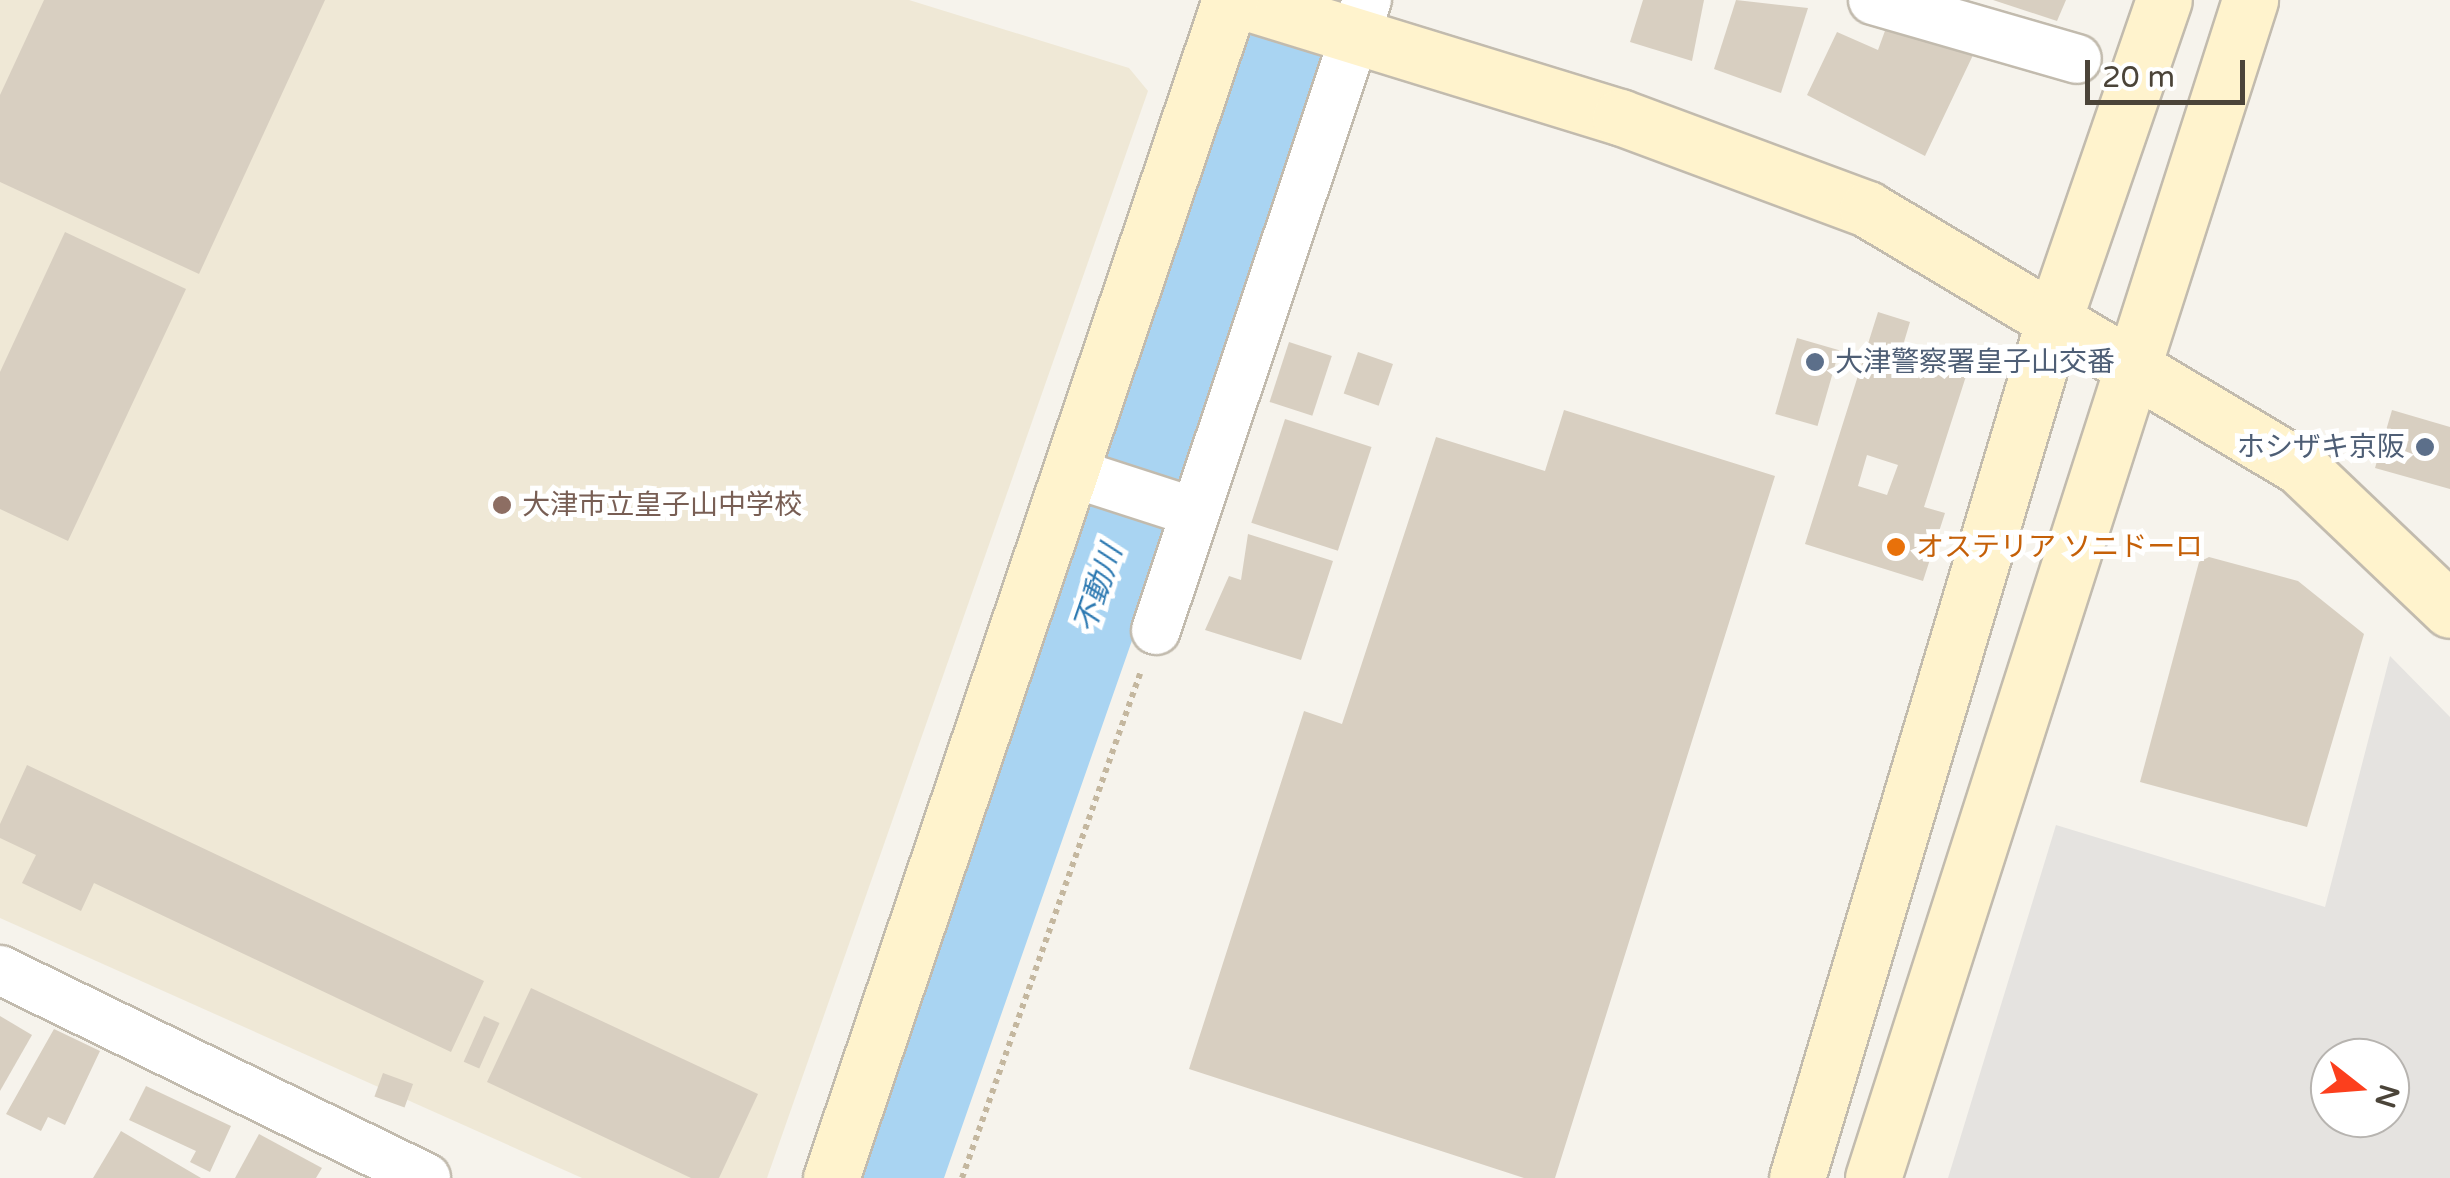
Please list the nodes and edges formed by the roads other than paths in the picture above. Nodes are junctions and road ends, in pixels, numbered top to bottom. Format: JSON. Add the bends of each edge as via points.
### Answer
{"nodes":[{"id":1,"x":1873,"y":0,"type":"edge"},
{"id":2,"x":2164,"y":0,"type":"edge"},
{"id":3,"x":2250,"y":0,"type":"edge"},
{"id":4,"x":1243,"y":2,"type":"edge"},
{"id":5,"x":1361,"y":18,"type":"edge"},
{"id":6,"x":2077,"y":59,"type":"dead end"},
{"id":7,"x":2054,"y":318,"type":"junction"},
{"id":8,"x":2132,"y":367,"type":"junction"},
{"id":9,"x":1070,"y":472,"type":"junction"},
{"id":10,"x":1194,"y":512,"type":"junction"},
{"id":11,"x":2450,"y":610,"type":"edge"},
{"id":12,"x":1156,"y":630,"type":"road end"},
{"id":13,"x":0,"y":970,"type":"edge"},
{"id":14,"x":426,"y":1178,"type":"edge"},
{"id":15,"x":831,"y":1178,"type":"edge"},
{"id":16,"x":1797,"y":1178,"type":"edge"},
{"id":17,"x":1874,"y":1178,"type":"edge"}],
"edges":[{"from":1,"to":6,"type":"street"},
{"from":2,"to":7,"type":"street"},
{"from":3,"to":8,"type":"street"},
{"from":4,"to":5,"type":"street"},
{"from":4,"to":9,"type":"street"},
{"from":5,"to":7,"type":"street","via":[[1867,209]]},
{"from":5,"to":10,"type":"street"},
{"from":7,"to":8,"type":"street"},
{"from":7,"to":16,"type":"street"},
{"from":8,"to":11,"type":"street","via":[[2300,468]]},
{"from":8,"to":17,"type":"street"},
{"from":9,"to":10,"type":"street"},
{"from":9,"to":15,"type":"street"},
{"from":10,"to":12,"type":"street"},
{"from":13,"to":14,"type":"street"}]}
